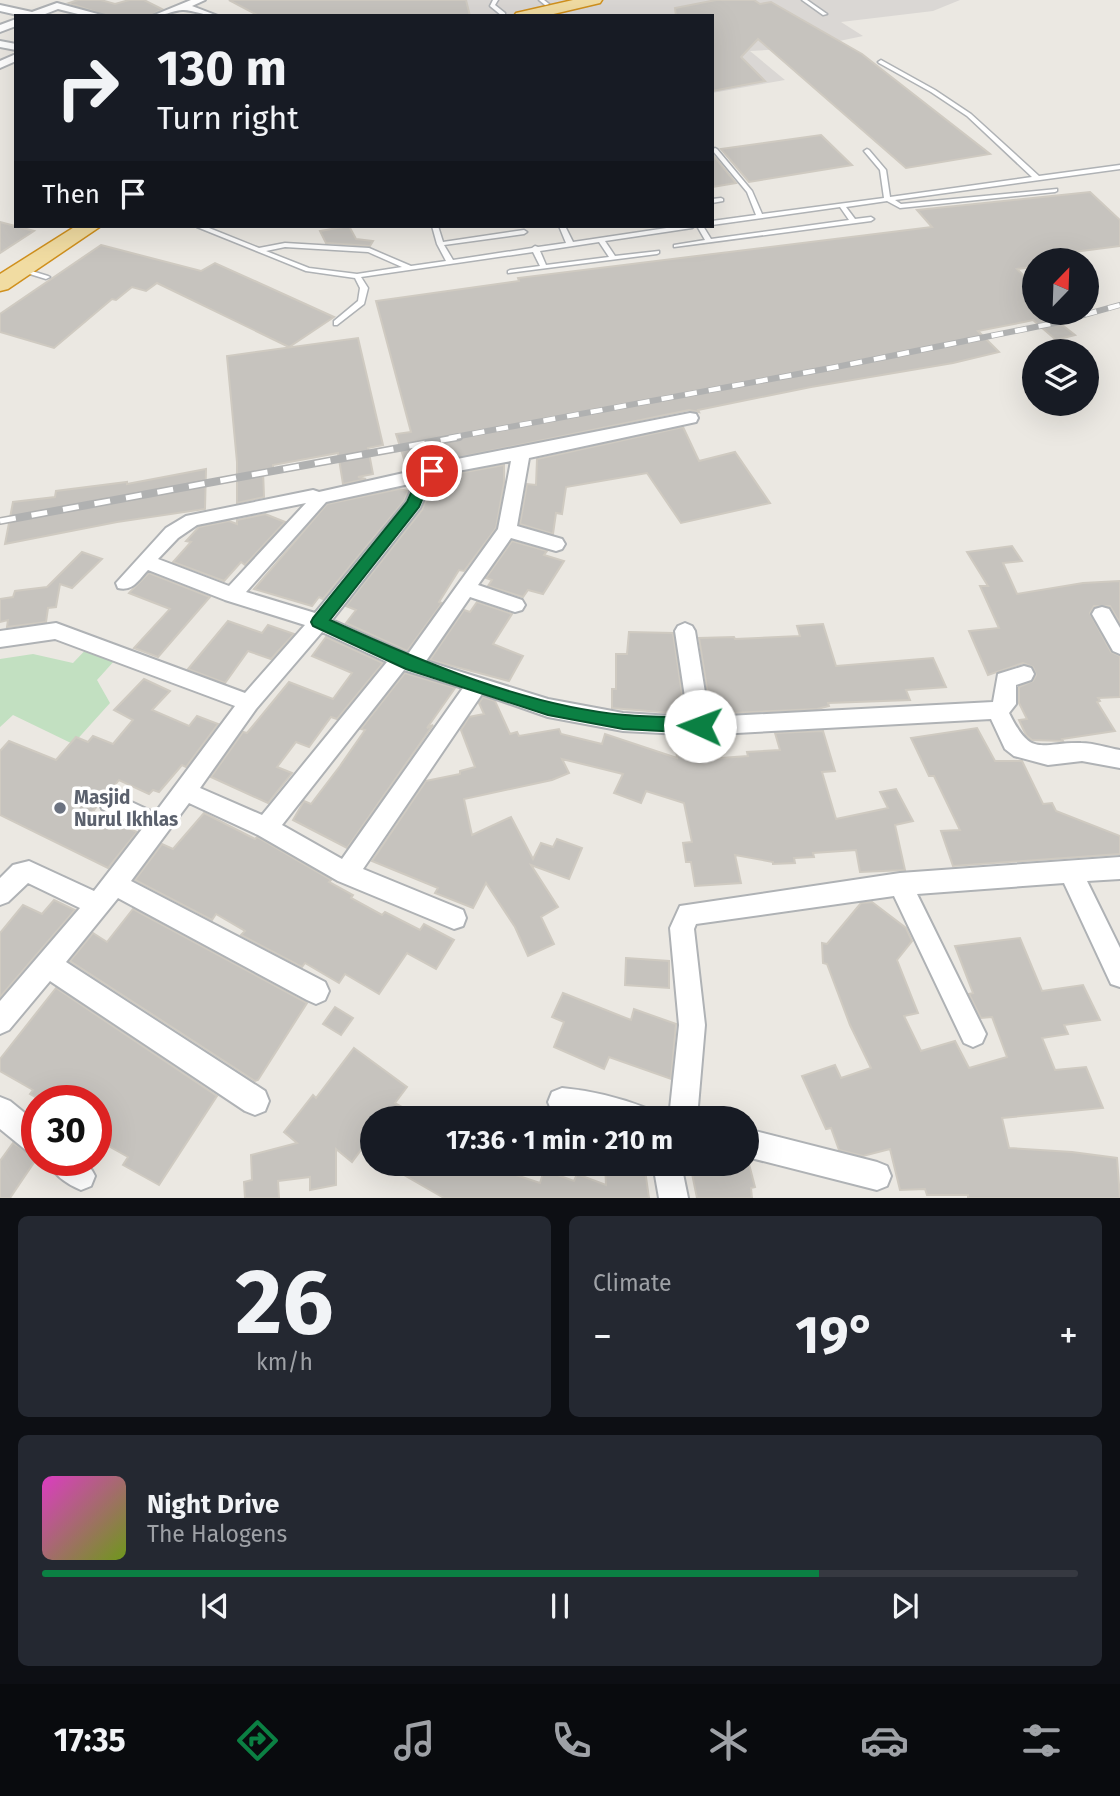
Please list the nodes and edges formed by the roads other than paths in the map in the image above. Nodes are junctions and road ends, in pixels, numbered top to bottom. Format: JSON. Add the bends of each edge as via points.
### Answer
{"nodes":[{"id":1,"x":200,"y":0,"type":"edge"},
{"id":2,"x":565,"y":0,"type":"edge"},
{"id":3,"x":594,"y":0,"type":"edge"},
{"id":4,"x":804,"y":0,"type":"edge"},
{"id":5,"x":544,"y":2,"type":"edge"},
{"id":6,"x":180,"y":6,"type":"junction"},
{"id":7,"x":0,"y":8,"type":"edge"},
{"id":8,"x":498,"y":10,"type":"edge"},
{"id":9,"x":27,"y":14,"type":"edge"},
{"id":10,"x":34,"y":14,"type":"edge"},
{"id":11,"x":91,"y":14,"type":"edge"},
{"id":12,"x":162,"y":14,"type":"edge"},
{"id":13,"x":206,"y":14,"type":"edge"},
{"id":14,"x":531,"y":14,"type":"edge"},
{"id":15,"x":825,"y":14,"type":"dead end"},
{"id":16,"x":881,"y":62,"type":"dead end"},
{"id":17,"x":715,"y":149,"type":"dead end"},
{"id":18,"x":867,"y":151,"type":"dead end"},
{"id":19,"x":1120,"y":167,"type":"edge"},
{"id":20,"x":1037,"y":178,"type":"junction"},
{"id":21,"x":1055,"y":190,"type":"dead end"},
{"id":22,"x":887,"y":198,"type":"junction"},
{"id":23,"x":721,"y":200,"type":"dead end"},
{"id":24,"x":714,"y":201,"type":"edge"},
{"id":25,"x":841,"y":205,"type":"junction"},
{"id":26,"x":760,"y":216,"type":"junction"},
{"id":27,"x":871,"y":219,"type":"dead end"},
{"id":28,"x":853,"y":221,"type":"junction"},
{"id":29,"x":714,"y":223,"type":"edge"},
{"id":30,"x":67,"y":228,"type":"edge"},
{"id":31,"x":86,"y":228,"type":"edge"},
{"id":32,"x":204,"y":228,"type":"edge"},
{"id":33,"x":436,"y":228,"type":"edge"},
{"id":34,"x":563,"y":228,"type":"edge"},
{"id":35,"x":598,"y":228,"type":"edge"},
{"id":36,"x":632,"y":228,"type":"edge"},
{"id":37,"x":664,"y":228,"type":"edge"},
{"id":38,"x":701,"y":228,"type":"edge"},
{"id":39,"x":524,"y":232,"type":"dead end"},
{"id":40,"x":635,"y":234,"type":"junction"},
{"id":41,"x":602,"y":238,"type":"junction"},
{"id":42,"x":709,"y":241,"type":"junction"},
{"id":43,"x":570,"y":243,"type":"junction"},
{"id":44,"x":440,"y":244,"type":"junction"},
{"id":45,"x":676,"y":246,"type":"dead end"},
{"id":46,"x":535,"y":248,"type":"junction"},
{"id":47,"x":258,"y":250,"type":"junction"},
{"id":48,"x":657,"y":252,"type":"dead end"},
{"id":49,"x":612,"y":258,"type":"junction"},
{"id":50,"x":450,"y":261,"type":"junction"},
{"id":51,"x":544,"y":267,"type":"junction"},
{"id":52,"x":410,"y":269,"type":"junction"},
{"id":53,"x":11,"y":270,"type":"edge"},
{"id":54,"x":510,"y":272,"type":"dead end"},
{"id":55,"x":357,"y":276,"type":"junction"},
{"id":56,"x":46,"y":277,"type":"dead end"},
{"id":57,"x":0,"y":284,"type":"edge"},
{"id":58,"x":338,"y":323,"type":"dead end"},
{"id":59,"x":690,"y":418,"type":"dead end"},
{"id":60,"x":521,"y":454,"type":"junction"},
{"id":61,"x":427,"y":474,"type":"junction"},
{"id":62,"x":317,"y":498,"type":"junction"},
{"id":63,"x":506,"y":530,"type":"junction"},
{"id":64,"x":556,"y":544,"type":"dead end"},
{"id":65,"x":145,"y":561,"type":"junction"},
{"id":66,"x":125,"y":583,"type":"dead end"},
{"id":67,"x":468,"y":589,"type":"junction"},
{"id":68,"x":232,"y":595,"type":"junction"},
{"id":69,"x":515,"y":605,"type":"dead end"},
{"id":70,"x":1102,"y":614,"type":"dead end"},
{"id":71,"x":319,"y":622,"type":"junction"},
{"id":72,"x":685,"y":631,"type":"dead end"},
{"id":73,"x":0,"y":639,"type":"edge"},
{"id":74,"x":1120,"y":646,"type":"edge"},
{"id":75,"x":406,"y":662,"type":"junction"},
{"id":76,"x":1024,"y":674,"type":"dead end"},
{"id":77,"x":477,"y":684,"type":"junction"},
{"id":78,"x":249,"y":703,"type":"junction"},
{"id":79,"x":997,"y":710,"type":"junction"},
{"id":80,"x":700,"y":726,"type":"junction"},
{"id":81,"x":1120,"y":759,"type":"edge"},
{"id":82,"x":184,"y":791,"type":"junction"},
{"id":83,"x":110,"y":802,"type":"dead end"},
{"id":84,"x":158,"y":826,"type":"junction"},
{"id":85,"x":266,"y":828,"type":"junction"},
{"id":86,"x":1120,"y":868,"type":"edge"},
{"id":87,"x":1070,"y":872,"type":"junction"},
{"id":88,"x":345,"y":873,"type":"junction"},
{"id":89,"x":114,"y":884,"type":"junction"},
{"id":90,"x":900,"y":884,"type":"junction"},
{"id":91,"x":0,"y":894,"type":"edge"},
{"id":92,"x":98,"y":905,"type":"junction"},
{"id":93,"x":454,"y":918,"type":"dead end"},
{"id":94,"x":49,"y":965,"type":"junction"},
{"id":95,"x":1120,"y":975,"type":"edge"},
{"id":96,"x":316,"y":991,"type":"dead end"},
{"id":97,"x":0,"y":1021,"type":"edge"},
{"id":98,"x":973,"y":1034,"type":"dead end"},
{"id":99,"x":255,"y":1101,"type":"dead end"},
{"id":100,"x":562,"y":1102,"type":"dead end"},
{"id":101,"x":600,"y":1106,"type":"edge"},
{"id":102,"x":683,"y":1106,"type":"edge"},
{"id":103,"x":0,"y":1111,"type":"edge"},
{"id":104,"x":21,"y":1128,"type":"edge"},
{"id":105,"x":759,"y":1146,"type":"edge"},
{"id":106,"x":669,"y":1176,"type":"edge"},
{"id":107,"x":877,"y":1176,"type":"dead end"},
{"id":108,"x":674,"y":1198,"type":"edge"}],
"edges":[{"from":1,"to":6,"type":"street"},
{"from":2,"to":5,"type":"highway"},
{"from":3,"to":14,"type":"highway"},
{"from":4,"to":15,"type":"lane"},
{"from":5,"to":8,"type":"highway"},
{"from":6,"to":12,"type":"street"},
{"from":6,"to":13,"type":"street"},
{"from":7,"to":9,"type":"street"},
{"from":10,"to":11,"type":"street","via":[[57,6]]},
{"from":16,"to":20,"type":"lane","via":[[969,115]]},
{"from":17,"to":26,"type":"lane","via":[[750,192]]},
{"from":18,"to":22,"type":"lane","via":[[883,170]]},
{"from":19,"to":20,"type":"lane"},
{"from":20,"to":22,"type":"lane"},
{"from":21,"to":22,"type":"lane","via":[[908,207]]},
{"from":22,"to":25,"type":"lane"},
{"from":23,"to":24,"type":"lane"},
{"from":25,"to":26,"type":"lane"},
{"from":25,"to":28,"type":"lane"},
{"from":26,"to":29,"type":"lane"},
{"from":27,"to":28,"type":"lane"},
{"from":28,"to":42,"type":"lane"},
{"from":30,"to":53,"type":"highway"},
{"from":31,"to":53,"type":"highway"},
{"from":32,"to":47,"type":"lane"},
{"from":33,"to":44,"type":"lane"},
{"from":34,"to":43,"type":"lane"},
{"from":35,"to":41,"type":"lane"},
{"from":36,"to":40,"type":"lane"},
{"from":37,"to":40,"type":"lane"},
{"from":38,"to":42,"type":"lane"},
{"from":39,"to":44,"type":"lane"},
{"from":40,"to":41,"type":"lane"},
{"from":41,"to":43,"type":"lane"},
{"from":41,"to":49,"type":"lane"},
{"from":42,"to":45,"type":"lane"},
{"from":43,"to":46,"type":"lane"},
{"from":44,"to":50,"type":"lane"},
{"from":46,"to":50,"type":"lane"},
{"from":46,"to":51,"type":"lane"},
{"from":47,"to":52,"type":"lane","via":[[285,245],[369,250]]},
{"from":47,"to":55,"type":"lane","via":[[308,270]]},
{"from":48,"to":49,"type":"lane"},
{"from":49,"to":51,"type":"lane"},
{"from":50,"to":52,"type":"lane"},
{"from":51,"to":54,"type":"lane"},
{"from":52,"to":55,"type":"lane"},
{"from":53,"to":56,"type":"lane"},
{"from":53,"to":57,"type":"highway"},
{"from":55,"to":58,"type":"lane","via":[[364,288],[361,302]]},
{"from":59,"to":60,"type":"street"},
{"from":60,"to":61,"type":"street"},
{"from":60,"to":63,"type":"street"},
{"from":61,"to":62,"type":"street"},
{"from":61,"to":71,"type":"street","via":[[414,504]]},
{"from":62,"to":65,"type":"street","via":[[307,496],[192,520]]},
{"from":62,"to":68,"type":"street"},
{"from":63,"to":64,"type":"street"},
{"from":63,"to":67,"type":"street"},
{"from":65,"to":66,"type":"street"},
{"from":65,"to":68,"type":"street"},
{"from":67,"to":69,"type":"street"},
{"from":67,"to":75,"type":"street"},
{"from":68,"to":71,"type":"street"},
{"from":70,"to":74,"type":"street"},
{"from":71,"to":75,"type":"street"},
{"from":71,"to":78,"type":"street"},
{"from":72,"to":80,"type":"street"},
{"from":73,"to":78,"type":"street","via":[[56,631]]},
{"from":75,"to":77,"type":"street"},
{"from":75,"to":85,"type":"street"},
{"from":76,"to":79,"type":"street","via":[[1005,680],[1006,705]]},
{"from":77,"to":80,"type":"street","via":[[548,708],[623,722]]},
{"from":77,"to":88,"type":"street"},
{"from":78,"to":82,"type":"street"},
{"from":79,"to":80,"type":"street"},
{"from":79,"to":81,"type":"street","via":[[1013,743],[1022,750],[1048,756],[1082,752]]},
{"from":82,"to":84,"type":"street"},
{"from":82,"to":85,"type":"street"},
{"from":83,"to":84,"type":"street"},
{"from":84,"to":89,"type":"street"},
{"from":85,"to":88,"type":"street"},
{"from":86,"to":87,"type":"street"},
{"from":87,"to":90,"type":"street"},
{"from":87,"to":95,"type":"street"},
{"from":88,"to":93,"type":"street"},
{"from":89,"to":92,"type":"street"},
{"from":89,"to":96,"type":"street"},
{"from":90,"to":98,"type":"street"},
{"from":90,"to":102,"type":"street","via":[[689,914],[682,928],[692,1025]]},
{"from":91,"to":92,"type":"street","via":[[21,873],[29,872]]},
{"from":92,"to":94,"type":"street"},
{"from":94,"to":97,"type":"street"},
{"from":94,"to":99,"type":"street"},
{"from":100,"to":101,"type":"street"},
{"from":103,"to":104,"type":"street"},
{"from":105,"to":107,"type":"street"},
{"from":106,"to":108,"type":"street"}]}
